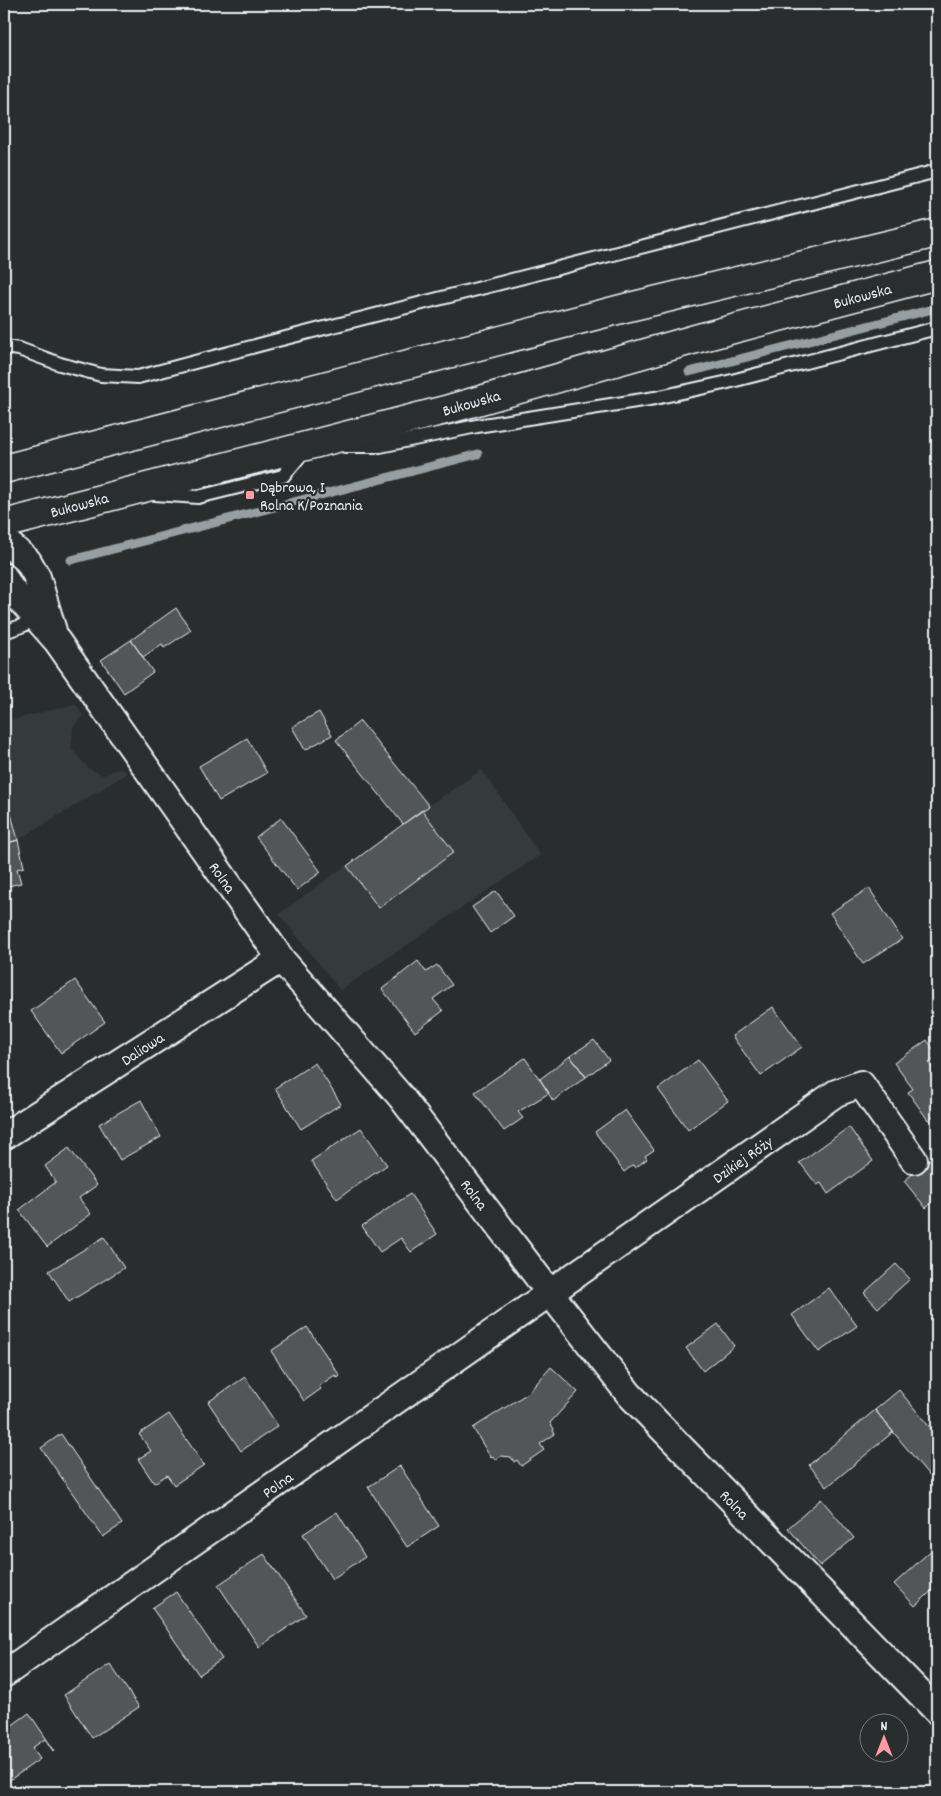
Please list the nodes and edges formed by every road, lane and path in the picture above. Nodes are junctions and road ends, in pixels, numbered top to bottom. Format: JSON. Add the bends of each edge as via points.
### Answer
{"nodes":[{"id":1,"x":937,"y":171,"type":"edge"},
{"id":2,"x":937,"y":233,"type":"edge"},
{"id":3,"x":937,"y":275,"type":"edge"},
{"id":4,"x":937,"y":328,"type":"edge"},
{"id":5,"x":4,"y":347,"type":"edge"},
{"id":6,"x":309,"y":446,"type":"junction"},
{"id":7,"x":4,"y":469,"type":"edge"},
{"id":8,"x":4,"y":524,"type":"edge"},
{"id":9,"x":4,"y":540,"type":"edge"},
{"id":10,"x":4,"y":577,"type":"edge"},
{"id":11,"x":40,"y":611,"type":"junction"},
{"id":12,"x":4,"y":632,"type":"edge"},
{"id":13,"x":281,"y":959,"type":"junction"},
{"id":14,"x":4,"y":1136,"type":"edge"},
{"id":15,"x":914,"y":1160,"type":"dead end"},
{"id":16,"x":550,"y":1294,"type":"junction"},
{"id":17,"x":4,"y":1674,"type":"edge"},
{"id":18,"x":937,"y":1711,"type":"edge"}],
"edges":[{"from":1,"to":5,"type":"lane","via":[[138,377],[101,375],[20,349]]},
{"from":2,"to":7,"type":"main road","via":[[625,308]]},
{"from":3,"to":6,"type":"main road","name":"Bukowska"},
{"from":4,"to":6,"type":"lane","via":[[655,398],[477,426],[380,446]]},
{"from":6,"to":8,"type":"main road","name":"Bukowska"},
{"from":9,"to":11,"type":"street","name":"Rolna","via":[[28,561],[38,577]]},
{"from":10,"to":11,"type":"street","via":[[10,588]]},
{"from":11,"to":12,"type":"lane","via":[[24,625]]},
{"from":11,"to":13,"type":"street","name":"Rolna","via":[[57,641]]},
{"from":13,"to":14,"type":"street","name":"Daliowa"},
{"from":13,"to":16,"type":"street","name":"Rolna","via":[[401,1097]]},
{"from":15,"to":16,"type":"street","name":"Dzikiej Róży","via":[[861,1084],[836,1093]]},
{"from":16,"to":17,"type":"street","name":"Polna"},
{"from":16,"to":18,"type":"street","name":"Rolna","via":[[629,1394]]}]}
